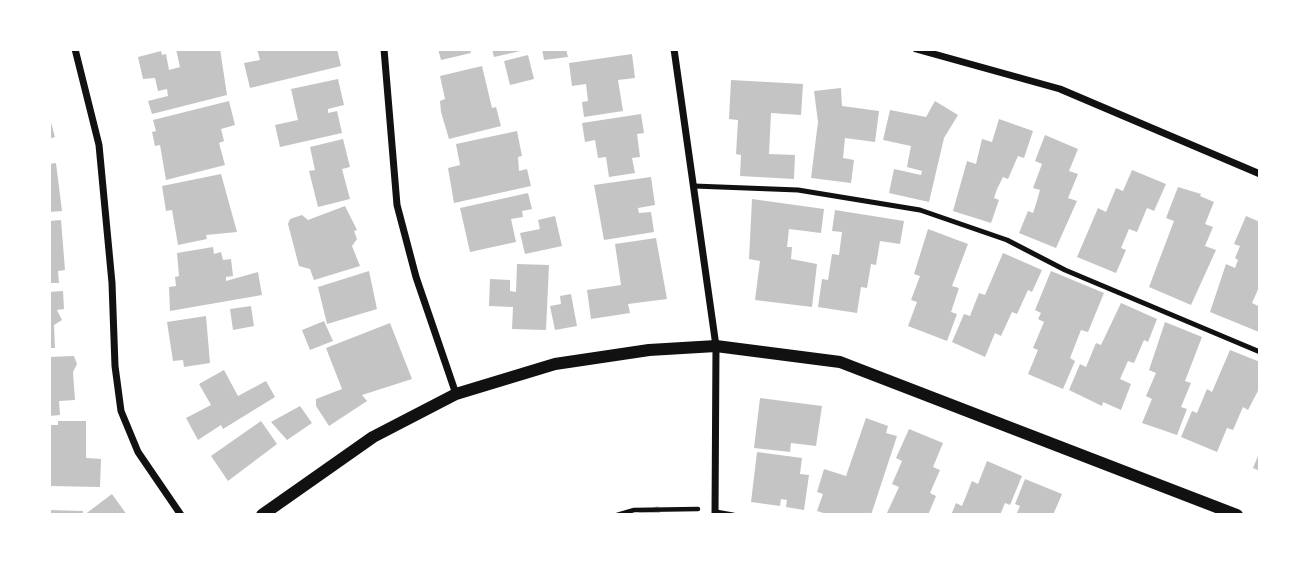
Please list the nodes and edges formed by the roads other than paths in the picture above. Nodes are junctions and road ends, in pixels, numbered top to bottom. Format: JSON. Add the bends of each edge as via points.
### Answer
{"nodes":[{"id":1,"x":75,"y":49,"type":"edge"},
{"id":2,"x":384,"y":49,"type":"edge"},
{"id":3,"x":674,"y":49,"type":"edge"},
{"id":4,"x":916,"y":49,"type":"edge"},
{"id":5,"x":1260,"y":174,"type":"edge"},
{"id":6,"x":694,"y":186,"type":"junction"},
{"id":7,"x":716,"y":346,"type":"junction"},
{"id":8,"x":1260,"y":352,"type":"edge"},
{"id":9,"x":456,"y":394,"type":"junction"},
{"id":10,"x":715,"y":514,"type":"edge"},
{"id":11,"x":181,"y":515,"type":"edge"},
{"id":12,"x":262,"y":515,"type":"edge"},
{"id":13,"x":733,"y":515,"type":"edge"},
{"id":14,"x":1237,"y":515,"type":"edge"}],
"edges":[{"from":1,"to":11,"type":"street","via":[[99,145],[121,411],[138,452]]},
{"from":2,"to":9,"type":"street","via":[[397,205]]},
{"from":3,"to":6,"type":"street"},
{"from":4,"to":5,"type":"street","via":[[1060,89]]},
{"from":6,"to":7,"type":"street"},
{"from":6,"to":8,"type":"lane","via":[[798,190],[920,211],[1007,240],[1065,270]]},
{"from":7,"to":9,"type":"street","via":[[555,364]]},
{"from":7,"to":10,"type":"street"},
{"from":7,"to":14,"type":"street","via":[[840,362]]},
{"from":9,"to":12,"type":"street","via":[[373,437]]},
{"from":10,"to":13,"type":"lane"}]}
